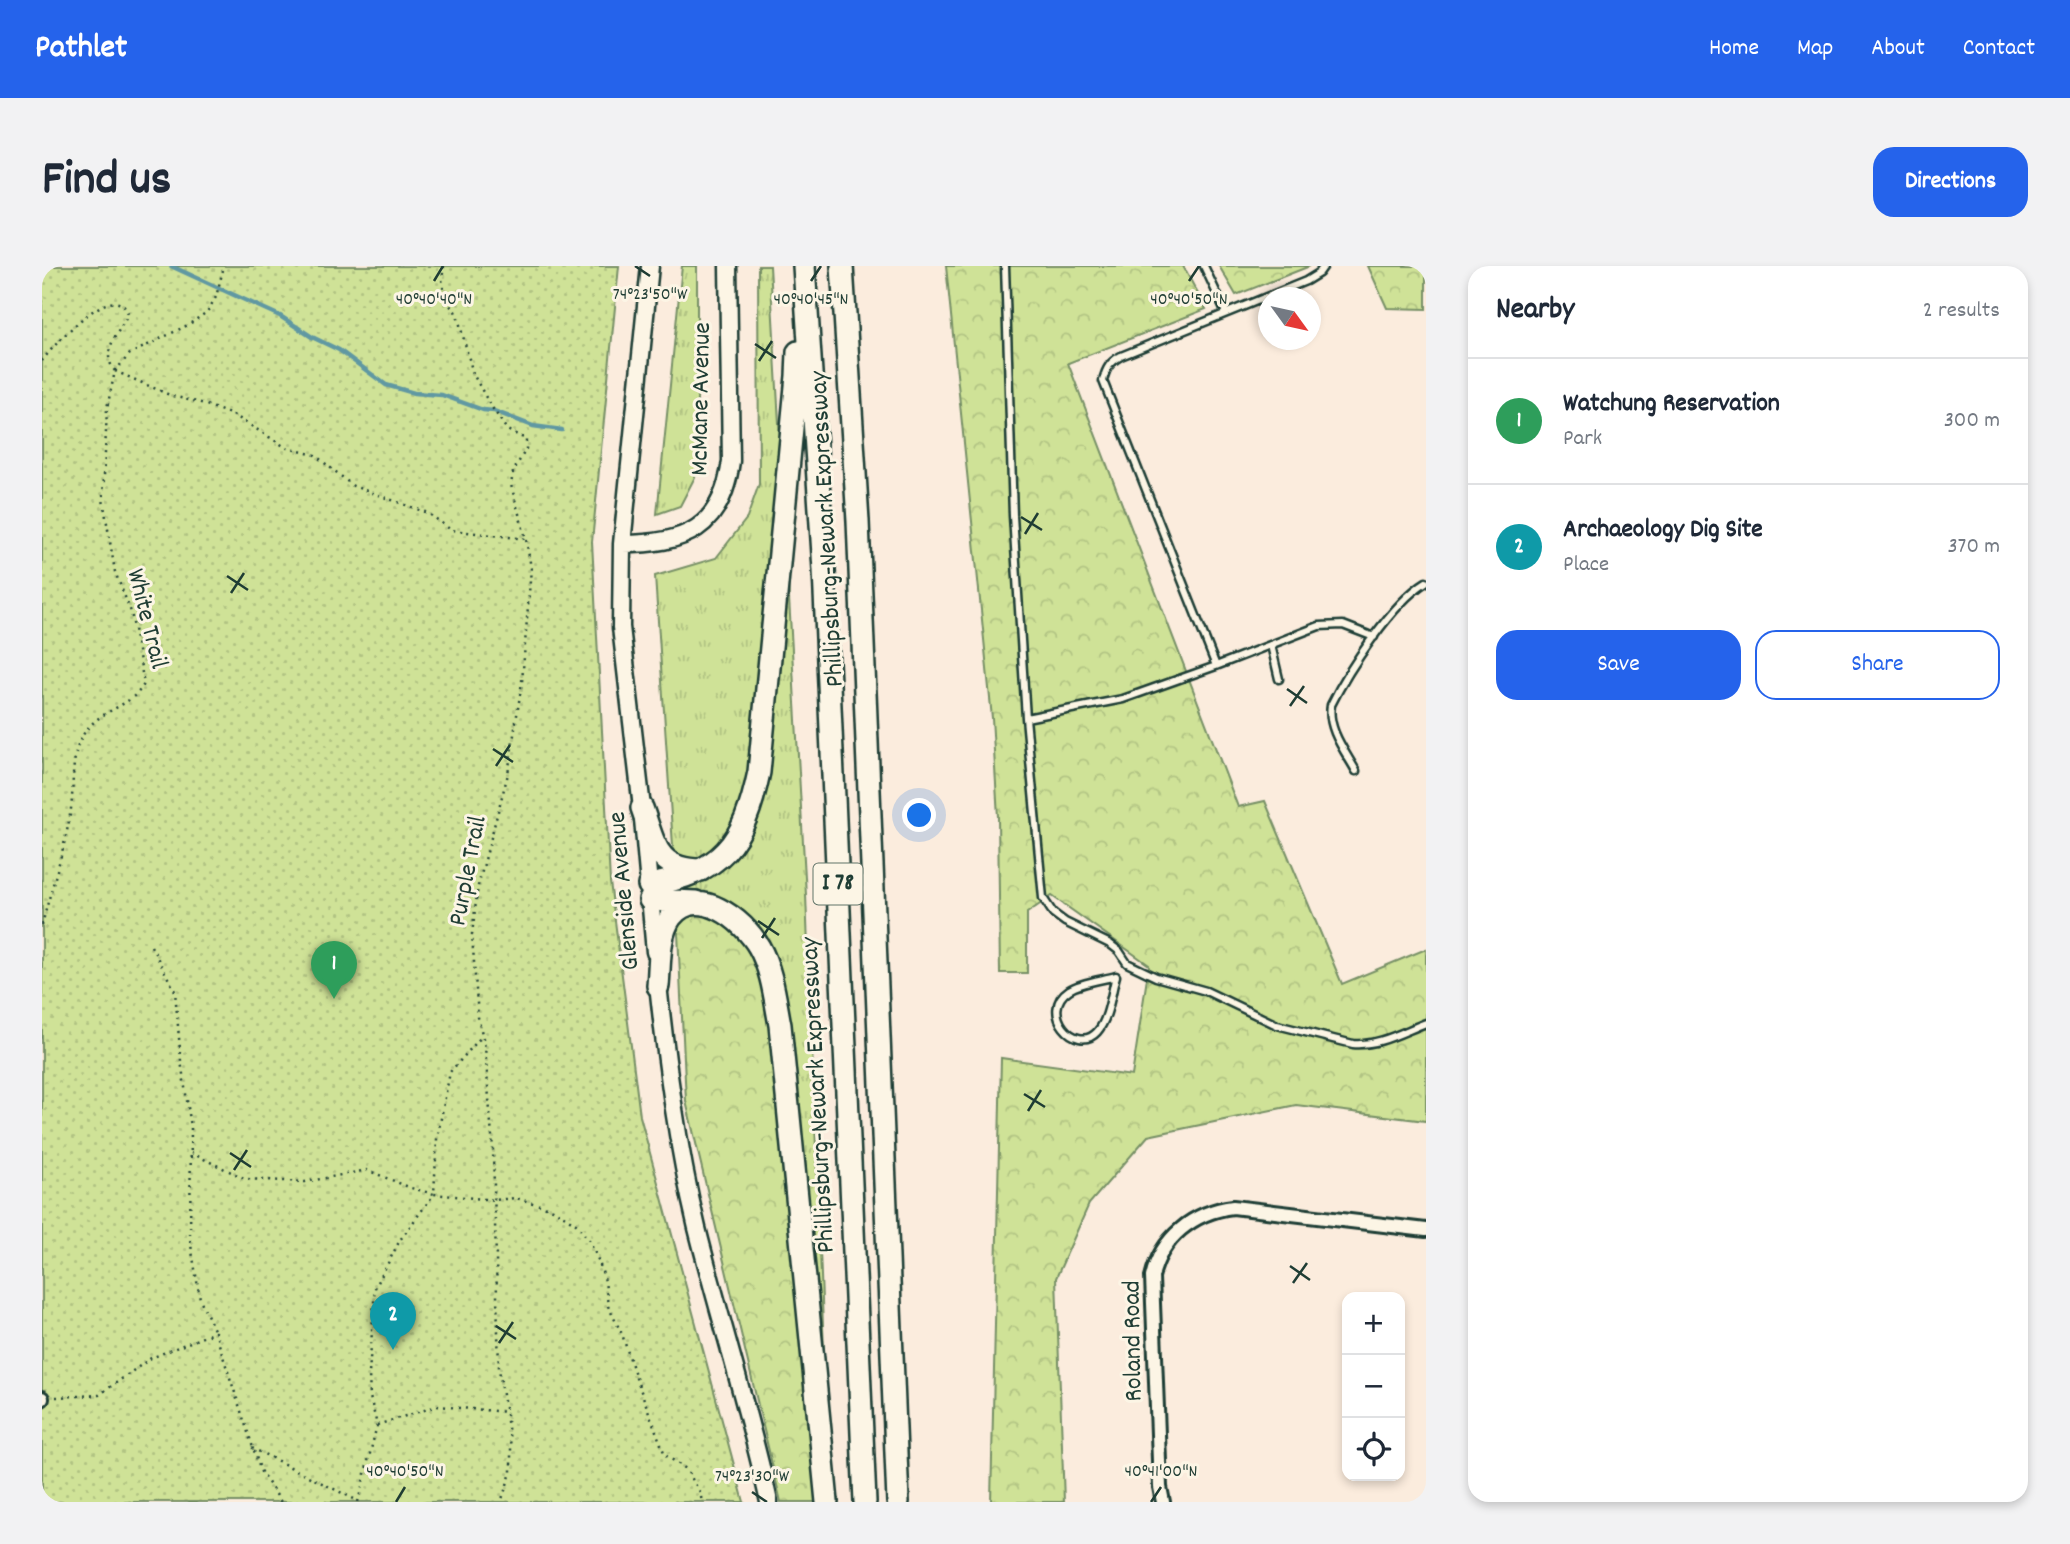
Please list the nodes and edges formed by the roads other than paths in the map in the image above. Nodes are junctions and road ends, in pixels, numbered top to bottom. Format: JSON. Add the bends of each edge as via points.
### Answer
{"nodes":[{"id":1,"x":650,"y":266,"type":"edge"},
{"id":2,"x":728,"y":266,"type":"edge"},
{"id":3,"x":799,"y":266,"type":"edge"},
{"id":4,"x":804,"y":266,"type":"edge"},
{"id":5,"x":842,"y":266,"type":"edge"},
{"id":6,"x":1005,"y":266,"type":"edge"},
{"id":7,"x":1203,"y":266,"type":"edge"},
{"id":8,"x":1324,"y":266,"type":"edge"},
{"id":9,"x":1226,"y":313,"type":"junction"},
{"id":10,"x":622,"y":544,"type":"junction"},
{"id":11,"x":1426,"y":582,"type":"edge"},
{"id":12,"x":1374,"y":637,"type":"junction"},
{"id":13,"x":1271,"y":645,"type":"junction"},
{"id":14,"x":1216,"y":666,"type":"junction"},
{"id":15,"x":1279,"y":679,"type":"dead end"},
{"id":16,"x":1026,"y":718,"type":"junction"},
{"id":17,"x":1356,"y":771,"type":"dead end"},
{"id":18,"x":642,"y":808,"type":"junction"},
{"id":19,"x":701,"y":870,"type":"junction"},
{"id":20,"x":649,"y":893,"type":"junction"},
{"id":21,"x":700,"y":903,"type":"junction"},
{"id":22,"x":1126,"y":963,"type":"junction"},
{"id":23,"x":1116,"y":976,"type":"junction"},
{"id":24,"x":658,"y":986,"type":"junction"},
{"id":25,"x":1426,"y":1023,"type":"edge"},
{"id":26,"x":1426,"y":1230,"type":"edge"},
{"id":27,"x":769,"y":1502,"type":"edge"},
{"id":28,"x":827,"y":1502,"type":"edge"},
{"id":29,"x":865,"y":1502,"type":"edge"},
{"id":30,"x":898,"y":1502,"type":"edge"},
{"id":31,"x":1163,"y":1502,"type":"edge"}],
"edges":[{"from":1,"to":10,"type":"main road","name":"Glenside Avenue"},
{"from":2,"to":10,"type":"main road","name":"McMane Avenue","via":[[728,483],[709,518],[694,530],[669,541]]},
{"from":3,"to":19,"type":"highway","via":[[797,376],[759,772],[740,831],[722,855]]},
{"from":4,"to":29,"type":"highway","name":"Phillipsburg-Newark Expressway","number":"I 78","via":[[824,570]]},
{"from":5,"to":30,"type":"highway","name":"Phillipsburg-Newark Expressway","number":"I 78","via":[[858,521]]},
{"from":6,"to":16,"type":"lane","via":[[1013,516]]},
{"from":7,"to":9,"type":"lane"},
{"from":8,"to":9,"type":"lane","via":[[1306,281]]},
{"from":9,"to":14,"type":"lane","via":[[1121,356],[1105,370],[1103,381]]},
{"from":10,"to":18,"type":"main road","name":"Glenside Avenue","via":[[621,627]]},
{"from":11,"to":12,"type":"lane","via":[[1402,601]]},
{"from":12,"to":13,"type":"lane","via":[[1331,624]]},
{"from":12,"to":17,"type":"lane","via":[[1331,705],[1331,726]]},
{"from":13,"to":14,"type":"lane"},
{"from":13,"to":15,"type":"lane"},
{"from":14,"to":16,"type":"lane","via":[[1123,699]]},
{"from":16,"to":22,"type":"lane","via":[[1043,898],[1059,918],[1110,944]]},
{"from":18,"to":19,"type":"highway","via":[[656,846],[668,863]]},
{"from":18,"to":20,"type":"main road","name":"Glenside Avenue"},
{"from":19,"to":20,"type":"highway"},
{"from":20,"to":21,"type":"highway"},
{"from":20,"to":24,"type":"main road","name":"Glenside Avenue"},
{"from":21,"to":24,"type":"highway","via":[[681,908],[667,925]]},
{"from":21,"to":28,"type":"highway","via":[[725,912],[750,934],[772,983],[780,1025]]},
{"from":22,"to":23,"type":"lane"},
{"from":22,"to":25,"type":"lane","via":[[1206,991],[1277,1025],[1353,1044],[1380,1042]]},
{"from":23,"to":23,"type":"lane","via":[[1077,986],[1063,996],[1059,1020],[1069,1033],[1085,1038],[1099,1031]]},
{"from":24,"to":27,"type":"main road","name":"Glenside Avenue","via":[[667,1078],[697,1227]]},
{"from":26,"to":31,"type":"street","name":"Roland Road","via":[[1233,1207],[1206,1213],[1176,1233],[1160,1255],[1152,1277]]}]}
